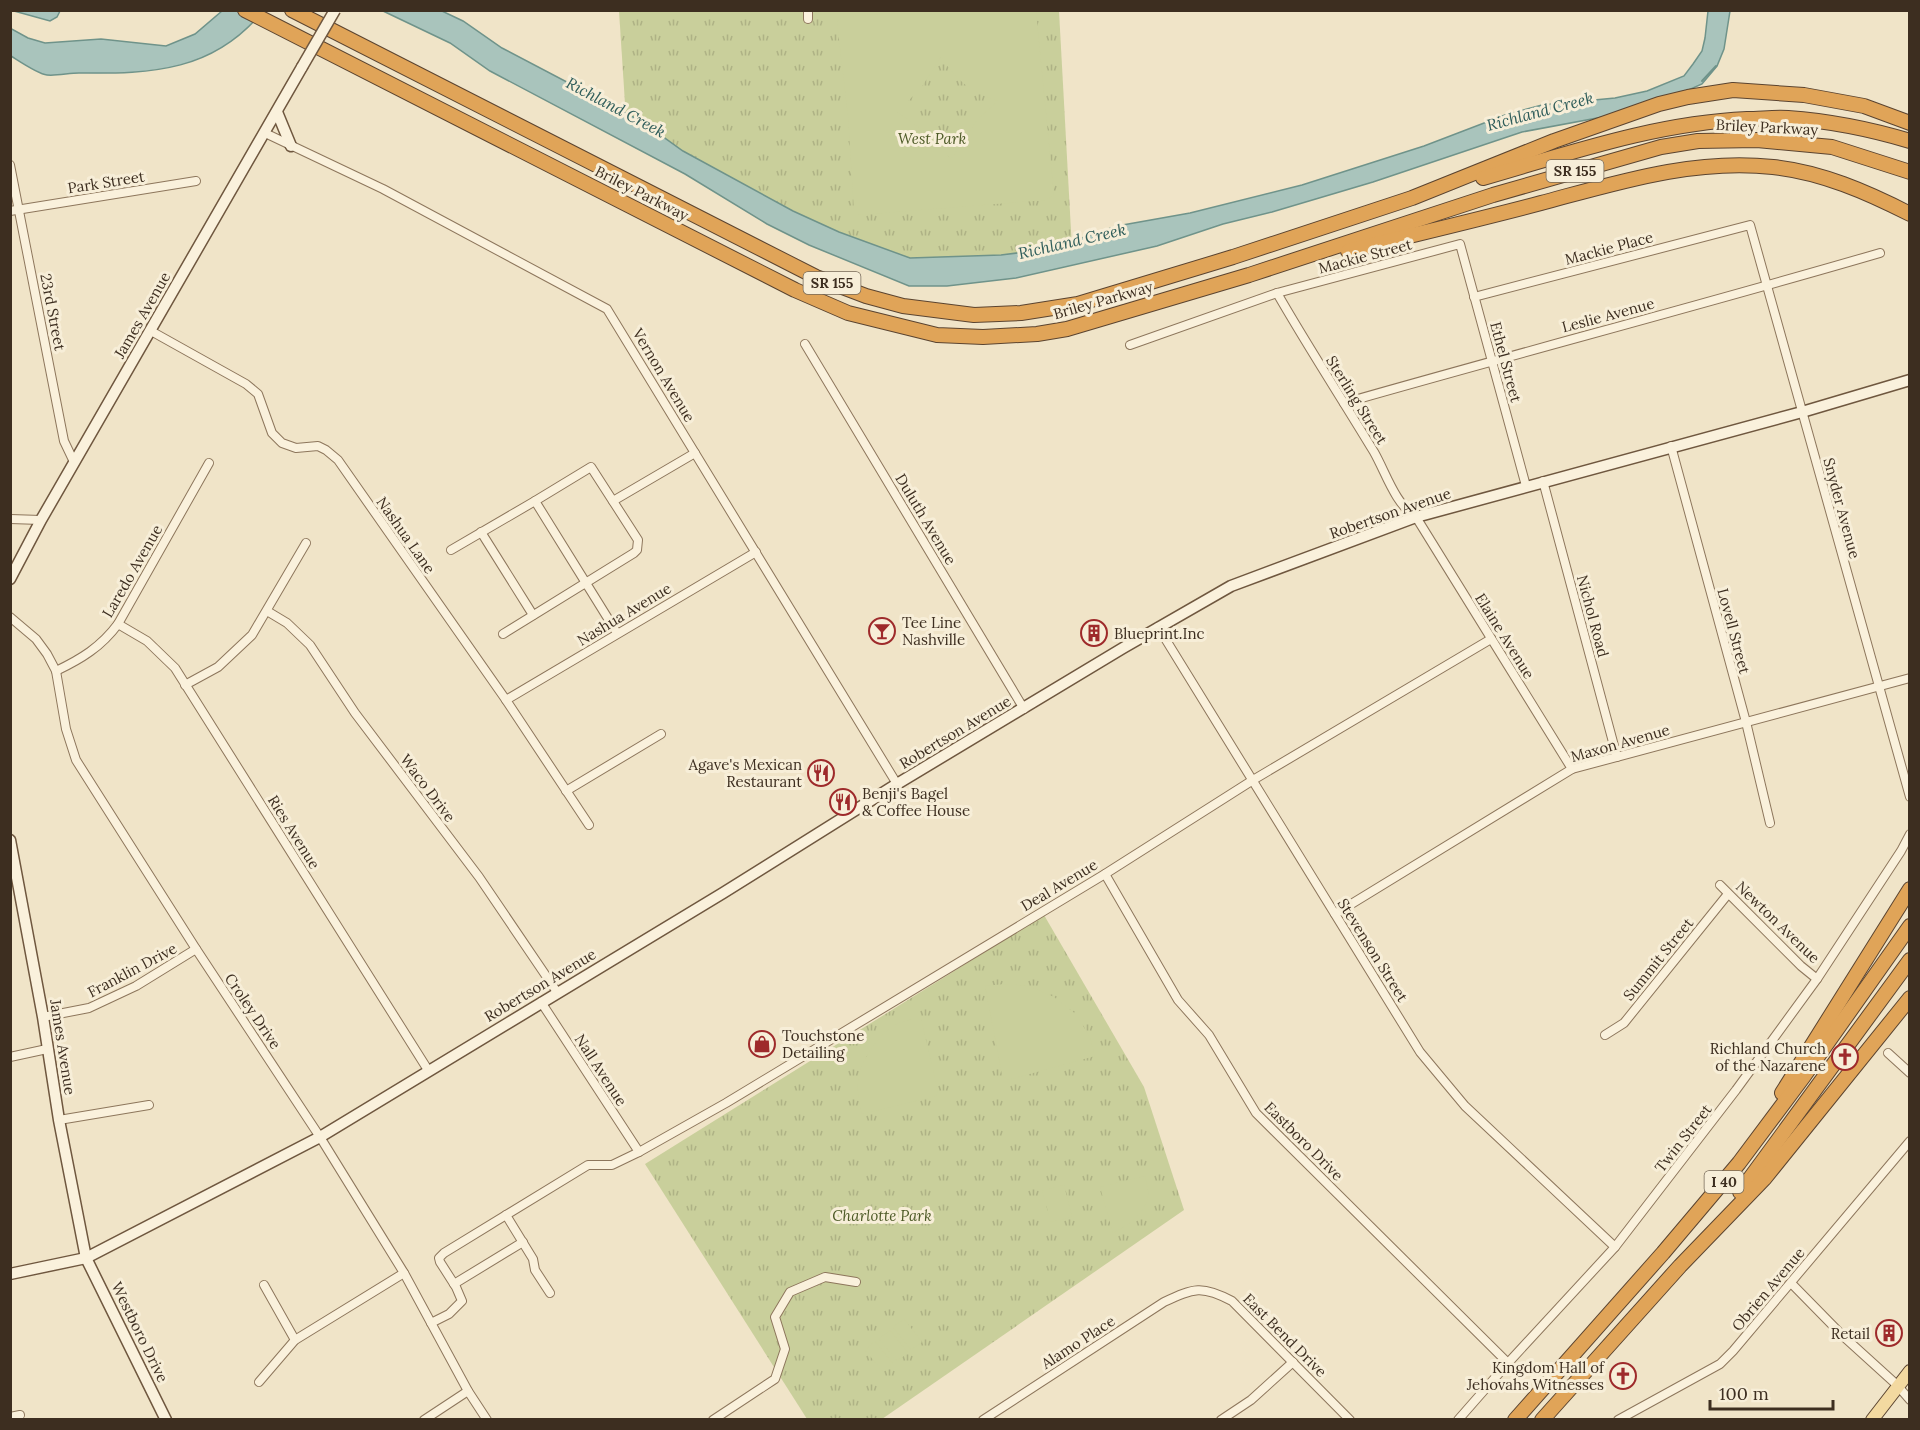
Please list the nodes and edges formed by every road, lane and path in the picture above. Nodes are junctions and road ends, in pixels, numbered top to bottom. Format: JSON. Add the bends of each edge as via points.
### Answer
{"nodes":[{"id":1,"x":245,"y":10,"type":"edge"},
{"id":2,"x":335,"y":10,"type":"edge"},
{"id":3,"x":293,"y":11,"type":"edge"},
{"id":4,"x":277,"y":112,"type":"junction"},
{"id":5,"x":1826,"y":122,"type":"junction"},
{"id":6,"x":1910,"y":123,"type":"edge"},
{"id":7,"x":265,"y":133,"type":"junction"},
{"id":8,"x":1910,"y":141,"type":"edge"},
{"id":9,"x":291,"y":146,"type":"junction"},
{"id":10,"x":1910,"y":148,"type":"edge"},
{"id":11,"x":10,"y":165,"type":"edge"},
{"id":12,"x":1910,"y":172,"type":"edge"},
{"id":13,"x":196,"y":181,"type":"dead end"},
{"id":14,"x":1862,"y":192,"type":"junction"},
{"id":15,"x":1412,"y":198,"type":"junction"},
{"id":16,"x":20,"y":209,"type":"junction"},
{"id":17,"x":10,"y":211,"type":"edge"},
{"id":18,"x":1910,"y":214,"type":"edge"},
{"id":19,"x":1910,"y":224,"type":"edge"},
{"id":20,"x":1750,"y":225,"type":"joint"},
{"id":21,"x":1460,"y":244,"type":"joint"},
{"id":22,"x":1880,"y":253,"type":"dead end"},
{"id":23,"x":1249,"y":275,"type":"junction"},
{"id":24,"x":1766,"y":286,"type":"junction"},
{"id":25,"x":1277,"y":293,"type":"junction"},
{"id":26,"x":1474,"y":297,"type":"junction"},
{"id":27,"x":151,"y":332,"type":"junction"},
{"id":28,"x":805,"y":344,"type":"dead end"},
{"id":29,"x":1130,"y":345,"type":"dead end"},
{"id":30,"x":1491,"y":360,"type":"junction"},
{"id":31,"x":1910,"y":380,"type":"edge"},
{"id":32,"x":1344,"y":403,"type":"junction"},
{"id":33,"x":1802,"y":412,"type":"junction"},
{"id":34,"x":1671,"y":446,"type":"junction"},
{"id":35,"x":695,"y":453,"type":"junction"},
{"id":36,"x":74,"y":462,"type":"junction"},
{"id":37,"x":209,"y":463,"type":"dead end"},
{"id":38,"x":1543,"y":481,"type":"junction"},
{"id":39,"x":1526,"y":486,"type":"junction"},
{"id":40,"x":535,"y":501,"type":"junction"},
{"id":41,"x":613,"y":501,"type":"junction"},
{"id":42,"x":1416,"y":517,"type":"junction"},
{"id":43,"x":10,"y":519,"type":"edge"},
{"id":44,"x":40,"y":520,"type":"junction"},
{"id":45,"x":481,"y":532,"type":"junction"},
{"id":46,"x":306,"y":543,"type":"dead end"},
{"id":47,"x":451,"y":550,"type":"dead end"},
{"id":48,"x":756,"y":552,"type":"junction"},
{"id":49,"x":10,"y":579,"type":"edge"},
{"id":50,"x":586,"y":582,"type":"junction"},
{"id":51,"x":267,"y":611,"type":"junction"},
{"id":52,"x":533,"y":615,"type":"junction"},
{"id":53,"x":10,"y":617,"type":"edge"},
{"id":54,"x":118,"y":624,"type":"junction"},
{"id":55,"x":1158,"y":627,"type":"junction"},
{"id":56,"x":618,"y":633,"type":"junction"},
{"id":57,"x":503,"y":634,"type":"dead end"},
{"id":58,"x":1491,"y":639,"type":"junction"},
{"id":59,"x":56,"y":671,"type":"junction"},
{"id":60,"x":1910,"y":678,"type":"edge"},
{"id":61,"x":185,"y":685,"type":"junction"},
{"id":62,"x":1878,"y":687,"type":"junction"},
{"id":63,"x":506,"y":700,"type":"junction"},
{"id":64,"x":1024,"y":709,"type":"junction"},
{"id":65,"x":1746,"y":722,"type":"junction"},
{"id":66,"x":661,"y":734,"type":"dead end"},
{"id":67,"x":1617,"y":757,"type":"junction"},
{"id":68,"x":1572,"y":769,"type":"junction"},
{"id":69,"x":1253,"y":780,"type":"junction"},
{"id":70,"x":897,"y":784,"type":"junction"},
{"id":71,"x":566,"y":791,"type":"junction"},
{"id":72,"x":1910,"y":797,"type":"edge"},
{"id":73,"x":1770,"y":823,"type":"dead end"},
{"id":74,"x":589,"y":825,"type":"dead end"},
{"id":75,"x":1910,"y":834,"type":"edge"},
{"id":76,"x":10,"y":840,"type":"edge"},
{"id":77,"x":1105,"y":873,"type":"junction"},
{"id":78,"x":1720,"y":885,"type":"dead end"},
{"id":79,"x":1910,"y":889,"type":"edge"},
{"id":80,"x":1728,"y":894,"type":"junction"},
{"id":81,"x":1335,"y":914,"type":"junction"},
{"id":82,"x":1910,"y":926,"type":"edge"},
{"id":83,"x":196,"y":950,"type":"junction"},
{"id":84,"x":1910,"y":960,"type":"edge"},
{"id":85,"x":1817,"y":979,"type":"junction"},
{"id":86,"x":557,"y":992,"type":"junction"},
{"id":87,"x":1910,"y":998,"type":"edge"},
{"id":88,"x":541,"y":1002,"type":"junction"},
{"id":89,"x":43,"y":1017,"type":"junction"},
{"id":90,"x":1605,"y":1035,"type":"dead end"},
{"id":91,"x":47,"y":1049,"type":"junction"},
{"id":92,"x":1888,"y":1053,"type":"dead end"},
{"id":93,"x":10,"y":1057,"type":"edge"},
{"id":94,"x":428,"y":1070,"type":"junction"},
{"id":95,"x":1910,"y":1074,"type":"edge"},
{"id":96,"x":149,"y":1105,"type":"dead end"},
{"id":97,"x":59,"y":1120,"type":"junction"},
{"id":98,"x":320,"y":1137,"type":"junction"},
{"id":99,"x":1910,"y":1141,"type":"edge"},
{"id":100,"x":1751,"y":1147,"type":"junction"},
{"id":101,"x":639,"y":1152,"type":"junction"},
{"id":102,"x":506,"y":1215,"type":"junction"},
{"id":103,"x":523,"y":1242,"type":"junction"},
{"id":104,"x":1615,"y":1247,"type":"junction"},
{"id":105,"x":87,"y":1258,"type":"junction"},
{"id":106,"x":1680,"y":1266,"type":"junction"},
{"id":107,"x":404,"y":1273,"type":"junction"},
{"id":108,"x":10,"y":1274,"type":"edge"},
{"id":109,"x":856,"y":1282,"type":"dead end"},
{"id":110,"x":1791,"y":1283,"type":"junction"},
{"id":111,"x":454,"y":1284,"type":"junction"},
{"id":112,"x":264,"y":1285,"type":"dead end"},
{"id":113,"x":1190,"y":1290,"type":"joint"},
{"id":114,"x":550,"y":1293,"type":"dead end"},
{"id":115,"x":431,"y":1323,"type":"junction"},
{"id":116,"x":295,"y":1340,"type":"junction"},
{"id":117,"x":1293,"y":1362,"type":"junction"},
{"id":118,"x":1508,"y":1363,"type":"junction"},
{"id":119,"x":1910,"y":1371,"type":"edge"},
{"id":120,"x":258,"y":1383,"type":"dead end"},
{"id":121,"x":1897,"y":1385,"type":"junction"},
{"id":122,"x":468,"y":1391,"type":"junction"},
{"id":123,"x":1910,"y":1400,"type":"edge"},
{"id":124,"x":20,"y":1415,"type":"dead end"},
{"id":125,"x":10,"y":1417,"type":"edge"},
{"id":126,"x":166,"y":1419,"type":"edge"},
{"id":127,"x":424,"y":1419,"type":"edge"},
{"id":128,"x":487,"y":1419,"type":"edge"},
{"id":129,"x":713,"y":1419,"type":"edge"},
{"id":130,"x":983,"y":1419,"type":"edge"},
{"id":131,"x":1221,"y":1419,"type":"edge"},
{"id":132,"x":1350,"y":1419,"type":"edge"},
{"id":133,"x":1458,"y":1419,"type":"edge"},
{"id":134,"x":1515,"y":1419,"type":"edge"},
{"id":135,"x":1542,"y":1419,"type":"edge"},
{"id":136,"x":1618,"y":1419,"type":"edge"},
{"id":137,"x":1872,"y":1419,"type":"edge"}],
"edges":[{"from":1,"to":23,"type":"highway","name":"Briley Parkway","number":"SR 155","via":[[795,290],[848,313],[895,326],[937,335],[983,337],[1057,331]]},
{"from":2,"to":4,"type":"street","name":"James Avenue","bridge":true},
{"from":3,"to":15,"type":"highway","name":"Briley Parkway","number":"SR 155","via":[[816,277],[866,296],[920,309],[974,315],[1078,304]]},
{"from":4,"to":7,"type":"street","name":"James Avenue"},
{"from":4,"to":9,"type":"street"},
{"from":5,"to":8,"type":"highway"},
{"from":5,"to":10,"type":"highway"},
{"from":5,"to":15,"type":"highway","via":[[1786,118],[1722,120],[1662,129]]},
{"from":6,"to":15,"type":"highway","name":"Briley Parkway","number":"SR 155","via":[[1864,106],[1804,94],[1733,90],[1659,104]]},
{"from":7,"to":9,"type":"street","name":"Vernon Avenue"},
{"from":7,"to":27,"type":"street","name":"James Avenue"},
{"from":9,"to":35,"type":"street","name":"Vernon Avenue","via":[[383,189],[607,309]]},
{"from":11,"to":16,"type":"street","name":"23rd Street"},
{"from":12,"to":23,"type":"highway","name":"Briley Parkway","number":"SR 155","via":[[1832,147],[1757,140],[1698,141],[1661,147],[1493,195]]},
{"from":13,"to":16,"type":"street","name":"Park Street"},
{"from":14,"to":18,"type":"highway"},
{"from":14,"to":19,"type":"highway"},
{"from":14,"to":23,"type":"highway","via":[[1814,174],[1773,167],[1682,169]]},
{"from":16,"to":17,"type":"street","name":"Park Street"},
{"from":16,"to":36,"type":"street","name":"23rd Street","via":[[64,441]]},
{"from":20,"to":24,"type":"street","name":"Snyder Avenue"},
{"from":20,"to":26,"type":"street","name":"Mackie Place"},
{"from":21,"to":25,"type":"street","name":"Mackie Street"},
{"from":21,"to":26,"type":"street","name":"Ethel Street"},
{"from":22,"to":24,"type":"street","name":"Leslie Avenue"},
{"from":24,"to":30,"type":"street","name":"Leslie Avenue"},
{"from":24,"to":33,"type":"street","name":"Snyder Avenue"},
{"from":25,"to":29,"type":"street","name":"Mackie Street"},
{"from":25,"to":32,"type":"street","name":"Sterling Street"},
{"from":26,"to":30,"type":"street","name":"Ethel Street"},
{"from":27,"to":36,"type":"street","name":"James Avenue"},
{"from":27,"to":63,"type":"street","name":"Nashua Lane","via":[[258,394],[272,433],[282,443],[296,448],[318,446],[338,460]]},
{"from":28,"to":64,"type":"street","name":"Duluth Avenue"},
{"from":30,"to":32,"type":"street","name":"Leslie Avenue"},
{"from":30,"to":39,"type":"street","name":"Ethel Street"},
{"from":31,"to":33,"type":"street","name":"Robertson Avenue"},
{"from":32,"to":42,"type":"street","name":"Sterling Street","via":[[1405,509]]},
{"from":33,"to":34,"type":"street","name":"Robertson Avenue"},
{"from":33,"to":62,"type":"street","name":"Snyder Avenue"},
{"from":34,"to":38,"type":"street","name":"Robertson Avenue"},
{"from":34,"to":65,"type":"street","name":"Lovell Street"},
{"from":35,"to":41,"type":"street"},
{"from":35,"to":48,"type":"street","name":"Vernon Avenue"},
{"from":36,"to":44,"type":"street","name":"James Avenue"},
{"from":37,"to":54,"type":"street","name":"Laredo Avenue"},
{"from":38,"to":39,"type":"street","name":"Robertson Avenue"},
{"from":38,"to":67,"type":"street","name":"Nichol Road"},
{"from":39,"to":42,"type":"street","name":"Robertson Avenue"},
{"from":40,"to":41,"type":"street","via":[[591,467]]},
{"from":40,"to":45,"type":"street"},
{"from":40,"to":50,"type":"street"},
{"from":41,"to":50,"type":"street","via":[[638,540],[637,550]]},
{"from":42,"to":55,"type":"street","name":"Robertson Avenue","via":[[1231,586]]},
{"from":42,"to":58,"type":"street","name":"Elaine Avenue"},
{"from":43,"to":44,"type":"street"},
{"from":44,"to":49,"type":"street","name":"James Avenue"},
{"from":45,"to":47,"type":"street"},
{"from":45,"to":52,"type":"street"},
{"from":46,"to":51,"type":"street"},
{"from":48,"to":56,"type":"street","name":"Nashua Avenue"},
{"from":48,"to":70,"type":"street","name":"Vernon Avenue"},
{"from":50,"to":52,"type":"street"},
{"from":50,"to":56,"type":"street"},
{"from":51,"to":61,"type":"street","via":[[252,635],[218,667]]},
{"from":51,"to":86,"type":"street","name":"Waco Drive","via":[[310,645],[355,713],[479,877]]},
{"from":52,"to":57,"type":"street"},
{"from":53,"to":59,"type":"street","name":"Croley Drive","via":[[36,639]]},
{"from":54,"to":59,"type":"street","name":"Laredo Avenue","via":[[107,639],[81,659]]},
{"from":54,"to":61,"type":"street","name":"Ries Avenue","via":[[163,655]]},
{"from":55,"to":64,"type":"street","name":"Robertson Avenue"},
{"from":55,"to":69,"type":"street","name":"Stevenson Street"},
{"from":56,"to":63,"type":"street","name":"Nashua Avenue"},
{"from":58,"to":68,"type":"street","name":"Elaine Avenue"},
{"from":58,"to":69,"type":"street","name":"Deal Avenue"},
{"from":59,"to":83,"type":"street","name":"Croley Drive","via":[[76,760]]},
{"from":60,"to":62,"type":"street","name":"Maxon Avenue"},
{"from":61,"to":94,"type":"street","name":"Ries Avenue"},
{"from":62,"to":65,"type":"street","name":"Maxon Avenue"},
{"from":62,"to":72,"type":"street","name":"Snyder Avenue"},
{"from":63,"to":71,"type":"street","name":"Nashua Lane"},
{"from":64,"to":70,"type":"street","name":"Robertson Avenue"},
{"from":65,"to":67,"type":"street","name":"Maxon Avenue"},
{"from":65,"to":73,"type":"street","name":"Lovell Street"},
{"from":66,"to":71,"type":"street"},
{"from":67,"to":68,"type":"street","name":"Maxon Avenue"},
{"from":68,"to":81,"type":"street","name":"Maxon Avenue"},
{"from":69,"to":77,"type":"street","name":"Deal Avenue"},
{"from":69,"to":81,"type":"street","name":"Stevenson Street"},
{"from":70,"to":86,"type":"street","name":"Robertson Avenue"},
{"from":71,"to":74,"type":"street","name":"Nashua Lane"},
{"from":75,"to":85,"type":"street","name":"Twin Street"},
{"from":76,"to":89,"type":"street","name":"James Avenue"},
{"from":77,"to":101,"type":"street","name":"Deal Avenue"},
{"from":77,"to":118,"type":"street","name":"Eastboro Drive","via":[[1174,993],[1209,1035],[1256,1113]]},
{"from":78,"to":80,"type":"street","name":"Newton Avenue"},
{"from":79,"to":100,"type":"highway"},
{"from":80,"to":85,"type":"street","name":"Newton Avenue"},
{"from":80,"to":90,"type":"street","name":"Summit Street","via":[[1624,1023]]},
{"from":81,"to":104,"type":"street","name":"Stevenson Street","via":[[1420,1052],[1457,1097]]},
{"from":82,"to":100,"type":"highway","number":"I 40"},
{"from":83,"to":89,"type":"street","name":"Franklin Drive","via":[[136,986],[89,1008]]},
{"from":83,"to":98,"type":"street","name":"Croley Drive"},
{"from":84,"to":106,"type":"highway","number":"I 40","via":[[1757,1170]]},
{"from":85,"to":104,"type":"street","name":"Twin Street"},
{"from":86,"to":88,"type":"street","name":"Robertson Avenue"},
{"from":87,"to":106,"type":"highway","via":[[1764,1179]]},
{"from":88,"to":94,"type":"street","name":"Robertson Avenue"},
{"from":88,"to":101,"type":"street","name":"Nall Avenue"},
{"from":89,"to":91,"type":"street","name":"James Avenue"},
{"from":91,"to":93,"type":"street"},
{"from":91,"to":97,"type":"street","name":"James Avenue"},
{"from":92,"to":95,"type":"street"},
{"from":94,"to":98,"type":"street","name":"Robertson Avenue"},
{"from":96,"to":97,"type":"street"},
{"from":97,"to":105,"type":"street","name":"James Avenue"},
{"from":98,"to":105,"type":"street","name":"Robertson Avenue"},
{"from":98,"to":107,"type":"street","name":"Croley Drive"},
{"from":99,"to":110,"type":"street","name":"Obrien Avenue"},
{"from":100,"to":134,"type":"highway","number":"I 40"},
{"from":101,"to":102,"type":"street","name":"Deal Avenue","via":[[612,1165],[588,1165]]},
{"from":102,"to":103,"type":"street"},
{"from":102,"to":111,"type":"street","name":"Deal Avenue","via":[[439,1258]]},
{"from":103,"to":111,"type":"street"},
{"from":103,"to":114,"type":"street"},
{"from":104,"to":118,"type":"street","name":"Twin Street"},
{"from":105,"to":108,"type":"street","name":"Robertson Avenue"},
{"from":105,"to":126,"type":"street","name":"Westboro Drive"},
{"from":106,"to":135,"type":"highway","number":"I 40"},
{"from":107,"to":115,"type":"street","name":"Croley Drive"},
{"from":107,"to":116,"type":"street"},
{"from":109,"to":129,"type":"street","via":[[825,1276],[790,1292],[775,1317],[785,1349],[775,1379]]},
{"from":110,"to":121,"type":"street"},
{"from":110,"to":136,"type":"street","name":"Obrien Avenue","via":[[1720,1364]]},
{"from":111,"to":115,"type":"street","via":[[462,1301],[449,1314]]},
{"from":112,"to":116,"type":"street"},
{"from":113,"to":117,"type":"street","name":"East Bend Drive","via":[[1213,1291],[1232,1301]]},
{"from":113,"to":130,"type":"street","name":"Alamo Place","via":[[1164,1302]]},
{"from":115,"to":122,"type":"street","name":"Croley Drive"},
{"from":116,"to":120,"type":"street"},
{"from":117,"to":131,"type":"street","via":[[1251,1400]]},
{"from":117,"to":132,"type":"street","name":"East Bend Drive"},
{"from":118,"to":133,"type":"street","name":"Twin Street"},
{"from":119,"to":121,"type":"main road"},
{"from":121,"to":123,"type":"street"},
{"from":121,"to":137,"type":"main road"},
{"from":122,"to":127,"type":"street"},
{"from":122,"to":128,"type":"street","name":"Croley Drive"},
{"from":124,"to":125,"type":"street"}]}
